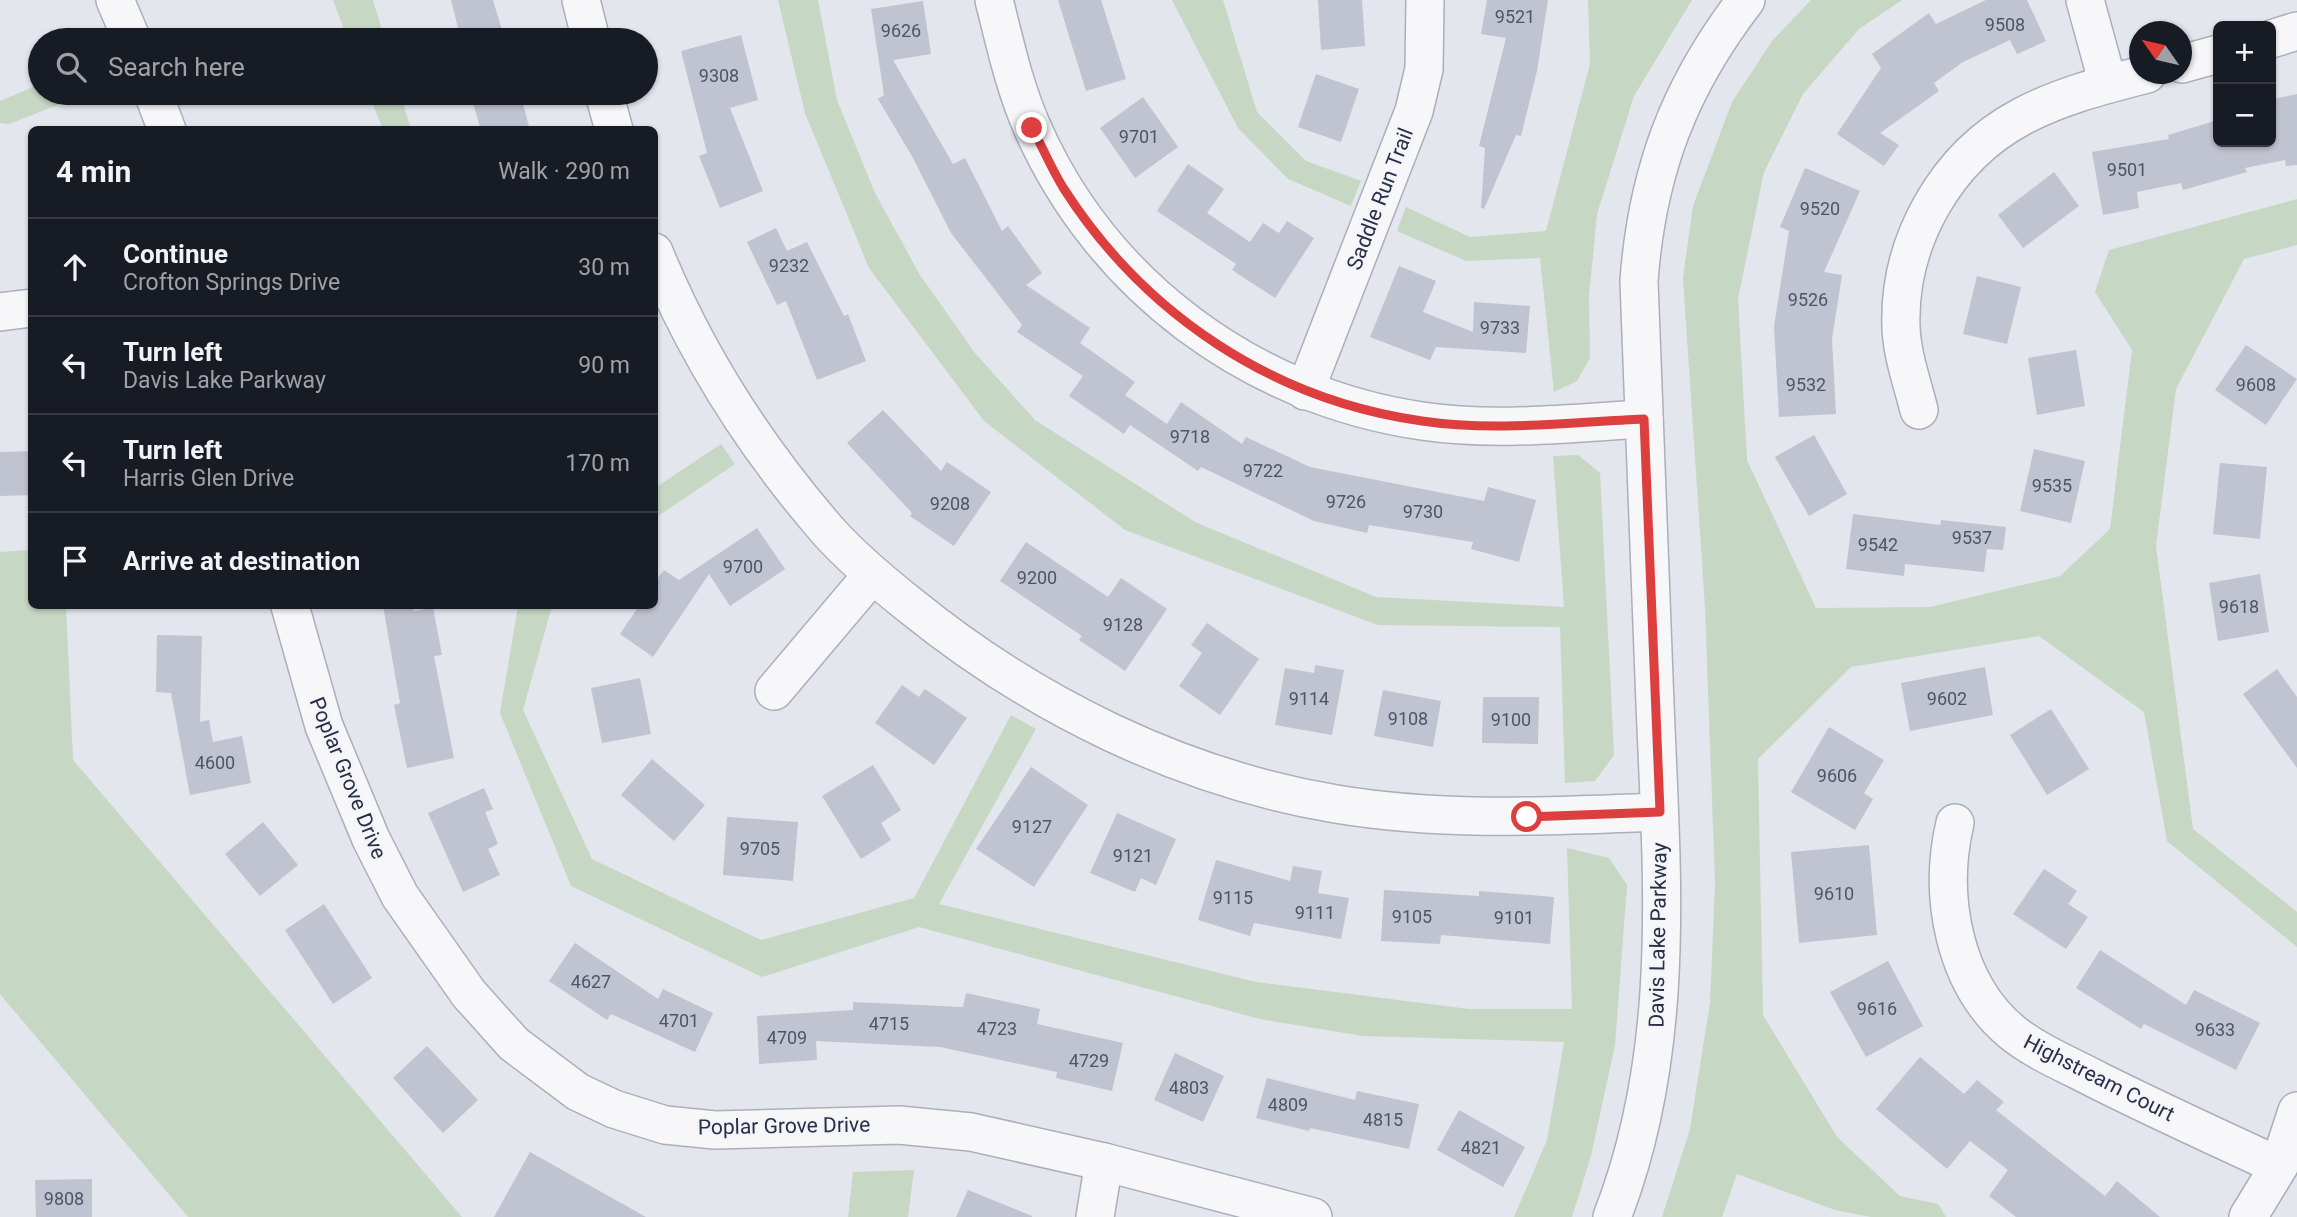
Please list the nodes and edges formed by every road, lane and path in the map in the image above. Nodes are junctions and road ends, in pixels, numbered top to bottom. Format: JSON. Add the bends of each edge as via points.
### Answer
{"nodes":[{"id":1,"x":115,"y":0,"type":"edge"},
{"id":2,"x":581,"y":0,"type":"edge"},
{"id":3,"x":995,"y":0,"type":"edge"},
{"id":4,"x":1425,"y":0,"type":"edge"},
{"id":5,"x":1746,"y":0,"type":"edge"},
{"id":6,"x":2085,"y":0,"type":"edge"},
{"id":7,"x":127,"y":28,"type":"edge"},
{"id":8,"x":588,"y":28,"type":"edge"},
{"id":9,"x":2297,"y":31,"type":"edge"},
{"id":10,"x":2276,"y":37,"type":"edge"},
{"id":11,"x":2213,"y":55,"type":"edge"},
{"id":12,"x":2192,"y":61,"type":"edge"},
{"id":13,"x":2129,"y":79,"type":"edge"},
{"id":14,"x":2108,"y":84,"type":"junction"},
{"id":15,"x":158,"y":105,"type":"edge"},
{"id":16,"x":607,"y":105,"type":"edge"},
{"id":17,"x":165,"y":126,"type":"edge"},
{"id":18,"x":613,"y":126,"type":"edge"},
{"id":19,"x":658,"y":262,"type":"edge"},
{"id":20,"x":28,"y":308,"type":"edge"},
{"id":21,"x":0,"y":312,"type":"edge"},
{"id":22,"x":1305,"y":391,"type":"junction"},
{"id":23,"x":1919,"y":410,"type":"dead end"},
{"id":24,"x":1644,"y":419,"type":"junction"},
{"id":25,"x":872,"y":575,"type":"junction"},
{"id":26,"x":291,"y":609,"type":"edge"},
{"id":27,"x":774,"y":691,"type":"dead end"},
{"id":28,"x":1660,"y":812,"type":"junction"},
{"id":29,"x":1955,"y":824,"type":"dead end"},
{"id":30,"x":2297,"y":1111,"type":"edge"},
{"id":31,"x":1104,"y":1163,"type":"junction"},
{"id":32,"x":2280,"y":1166,"type":"junction"},
{"id":33,"x":1095,"y":1217,"type":"edge"},
{"id":34,"x":1313,"y":1217,"type":"edge"},
{"id":35,"x":1612,"y":1217,"type":"edge"},
{"id":36,"x":2248,"y":1217,"type":"edge"}],
"edges":[{"from":1,"to":7,"type":"street"},
{"from":2,"to":8,"type":"street"},
{"from":3,"to":22,"type":"street","via":[[1014,79],[1032,128],[1063,187],[1101,241],[1175,315],[1257,369]]},
{"from":4,"to":22,"type":"street","name":"Saddle Run Trail","via":[[1424,69],[1414,110]]},
{"from":5,"to":24,"type":"street","name":"Davis Lake Parkway","via":[[1689,84],[1665,139],[1653,182],[1639,281]]},
{"from":6,"to":14,"type":"street"},
{"from":9,"to":10,"type":"street"},
{"from":11,"to":12,"type":"street"},
{"from":13,"to":14,"type":"street"},
{"from":14,"to":23,"type":"street","via":[[2057,100],[1994,134],[1935,197],[1913,243],[1902,291],[1903,352]]},
{"from":15,"to":17,"type":"street"},
{"from":16,"to":18,"type":"street"},
{"from":19,"to":25,"type":"street","via":[[712,372],[756,441],[830,533]]},
{"from":20,"to":21,"type":"street"},
{"from":22,"to":24,"type":"street","via":[[1367,411],[1423,422],[1490,426]]},
{"from":24,"to":28,"type":"street","name":"Davis Lake Parkway"},
{"from":25,"to":27,"type":"street"},
{"from":25,"to":28,"type":"street","via":[[993,668],[1059,706],[1128,740],[1253,785],[1335,804],[1443,817]]},
{"from":26,"to":31,"type":"street","name":"Poplar Grove Drive","via":[[324,726],[400,896],[469,994],[514,1044],[568,1085],[614,1109],[665,1125],[715,1130],[899,1125],[971,1132]]},
{"from":28,"to":35,"type":"street","name":"Davis Lake Parkway","via":[[1664,896],[1660,1017],[1627,1180]]},
{"from":29,"to":32,"type":"street","name":"Highstream Court","via":[[1947,857],[1949,913],[1957,944],[1983,999],[2012,1032],[2147,1105]]},
{"from":30,"to":32,"type":"street"},
{"from":31,"to":33,"type":"street"},
{"from":31,"to":34,"type":"street","name":"Poplar Grove Drive"},
{"from":32,"to":36,"type":"street"}]}
